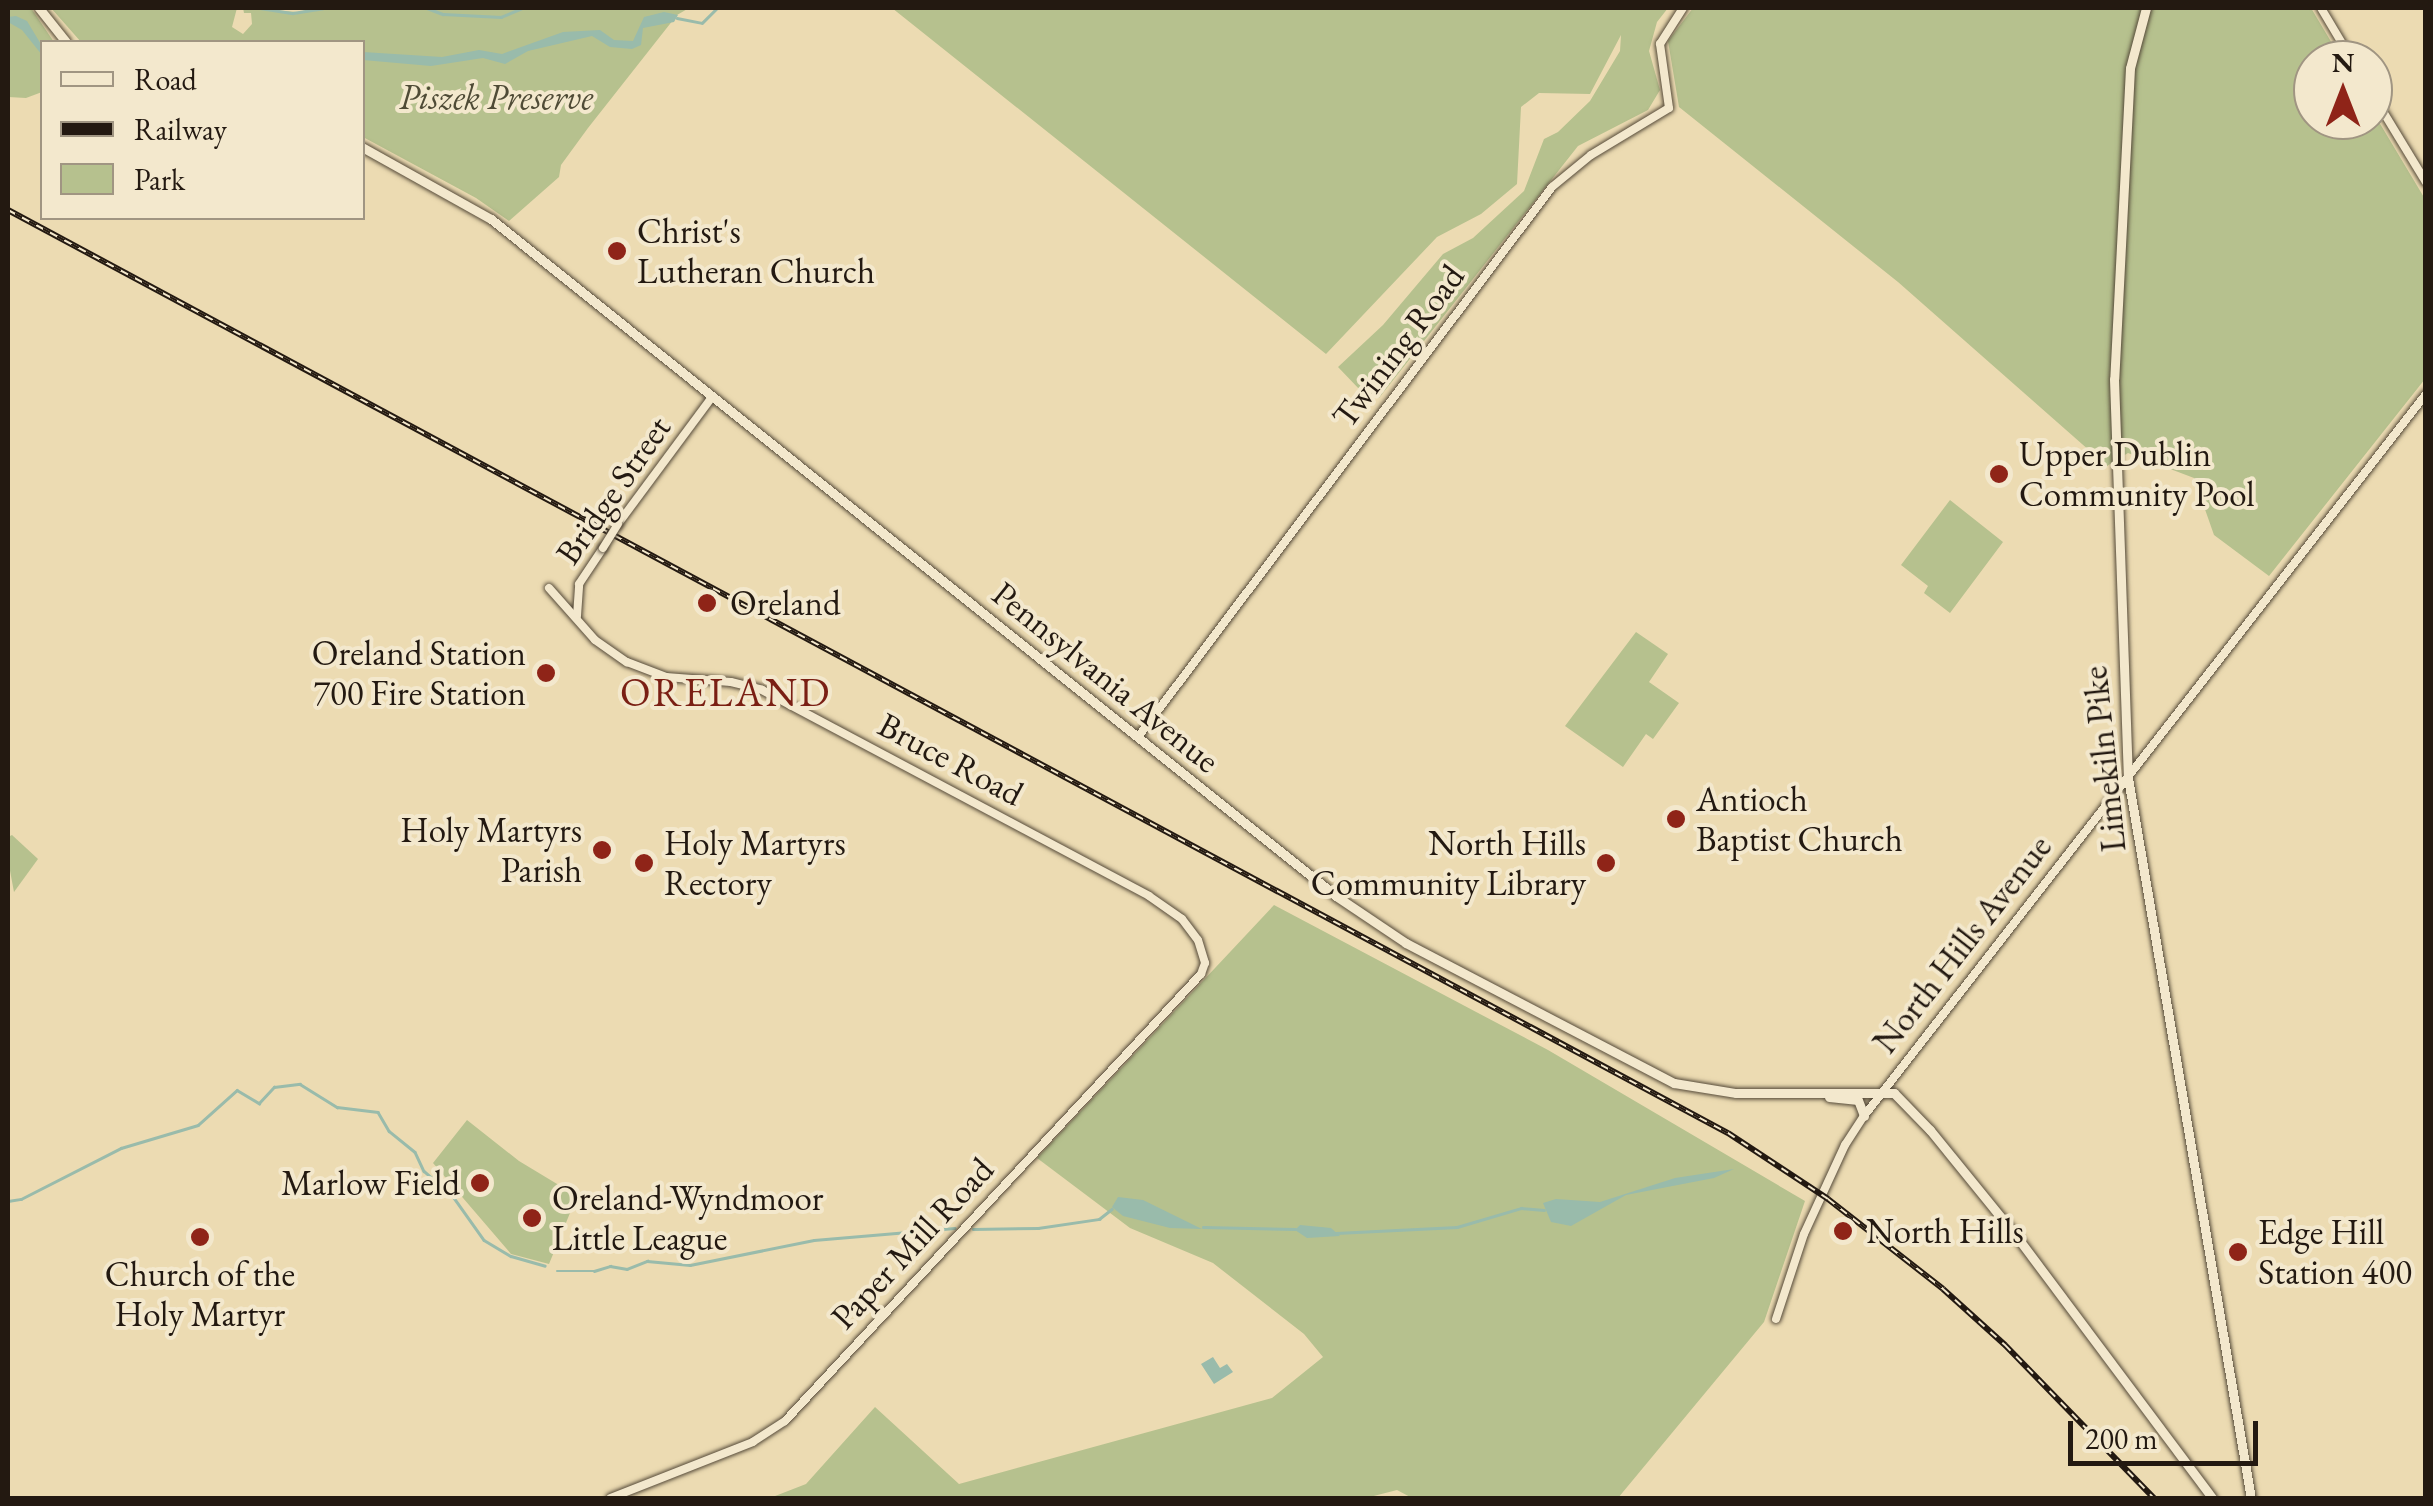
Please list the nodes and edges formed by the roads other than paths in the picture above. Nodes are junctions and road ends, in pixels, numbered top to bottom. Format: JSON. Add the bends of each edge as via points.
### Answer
{"nodes":[{"id":1,"x":39,"y":8,"type":"edge"},
{"id":2,"x":1684,"y":8,"type":"edge"},
{"id":3,"x":2146,"y":8,"type":"edge"},
{"id":4,"x":2320,"y":8,"type":"edge"},
{"id":5,"x":64,"y":40,"type":"edge"},
{"id":6,"x":2340,"y":40,"type":"edge"},
{"id":7,"x":2393,"y":128,"type":"edge"},
{"id":8,"x":365,"y":149,"type":"edge"},
{"id":9,"x":2426,"y":182,"type":"edge"},
{"id":10,"x":2426,"y":394,"type":"edge"},
{"id":11,"x":712,"y":397,"type":"junction"},
{"id":12,"x":549,"y":588,"type":"dead end"},
{"id":13,"x":578,"y":621,"type":"junction"},
{"id":14,"x":1138,"y":737,"type":"junction"},
{"id":15,"x":2128,"y":778,"type":"junction"},
{"id":16,"x":1205,"y":960,"type":"joint"},
{"id":17,"x":1884,"y":1091,"type":"junction"},
{"id":18,"x":1818,"y":1092,"type":"junction"},
{"id":19,"x":1864,"y":1116,"type":"junction"},
{"id":20,"x":1776,"y":1319,"type":"dead end"},
{"id":21,"x":611,"y":1498,"type":"edge"},
{"id":22,"x":2212,"y":1498,"type":"edge"},
{"id":23,"x":2252,"y":1498,"type":"edge"}],
"edges":[{"from":1,"to":5,"type":"main road"},
{"from":2,"to":14,"type":"street","name":"Twining Road","via":[[1660,44],[1669,108],[1591,155],[1552,188]]},
{"from":3,"to":15,"type":"main road","name":"Limekiln Pike","via":[[2130,68],[2115,350]]},
{"from":4,"to":6,"type":"street"},
{"from":7,"to":9,"type":"street"},
{"from":8,"to":11,"type":"main road","name":"Pennsylvania Avenue","via":[[491,219]]},
{"from":10,"to":15,"type":"street","name":"North Hills Avenue"},
{"from":11,"to":13,"type":"street","name":"Bridge Street","bridge":true,"via":[[579,584]]},
{"from":11,"to":14,"type":"main road","name":"Pennsylvania Avenue"},
{"from":12,"to":13,"type":"street","name":"Bruce Road"},
{"from":13,"to":16,"type":"street","name":"Bruce Road","via":[[609,651],[655,674],[762,690],[1149,896],[1182,919]]},
{"from":14,"to":18,"type":"main road","name":"Pennsylvania Avenue","via":[[1406,944],[1658,1076],[1703,1090]]},
{"from":15,"to":17,"type":"street","name":"North Hills Avenue"},
{"from":15,"to":23,"type":"main road","name":"Limekiln Pike"},
{"from":16,"to":21,"type":"street","name":"Paper Mill Road","via":[[1201,974],[785,1420],[752,1442]]},
{"from":17,"to":18,"type":"main road","name":"Pennsylvania Avenue"},
{"from":17,"to":19,"type":"street","name":"North Hills Avenue"},
{"from":17,"to":22,"type":"main road","via":[[1914,1112],[2017,1237]]},
{"from":18,"to":19,"type":"main road","via":[[1858,1100]]},
{"from":19,"to":20,"type":"street","name":"North Hills Avenue","via":[[1804,1234]]}]}
